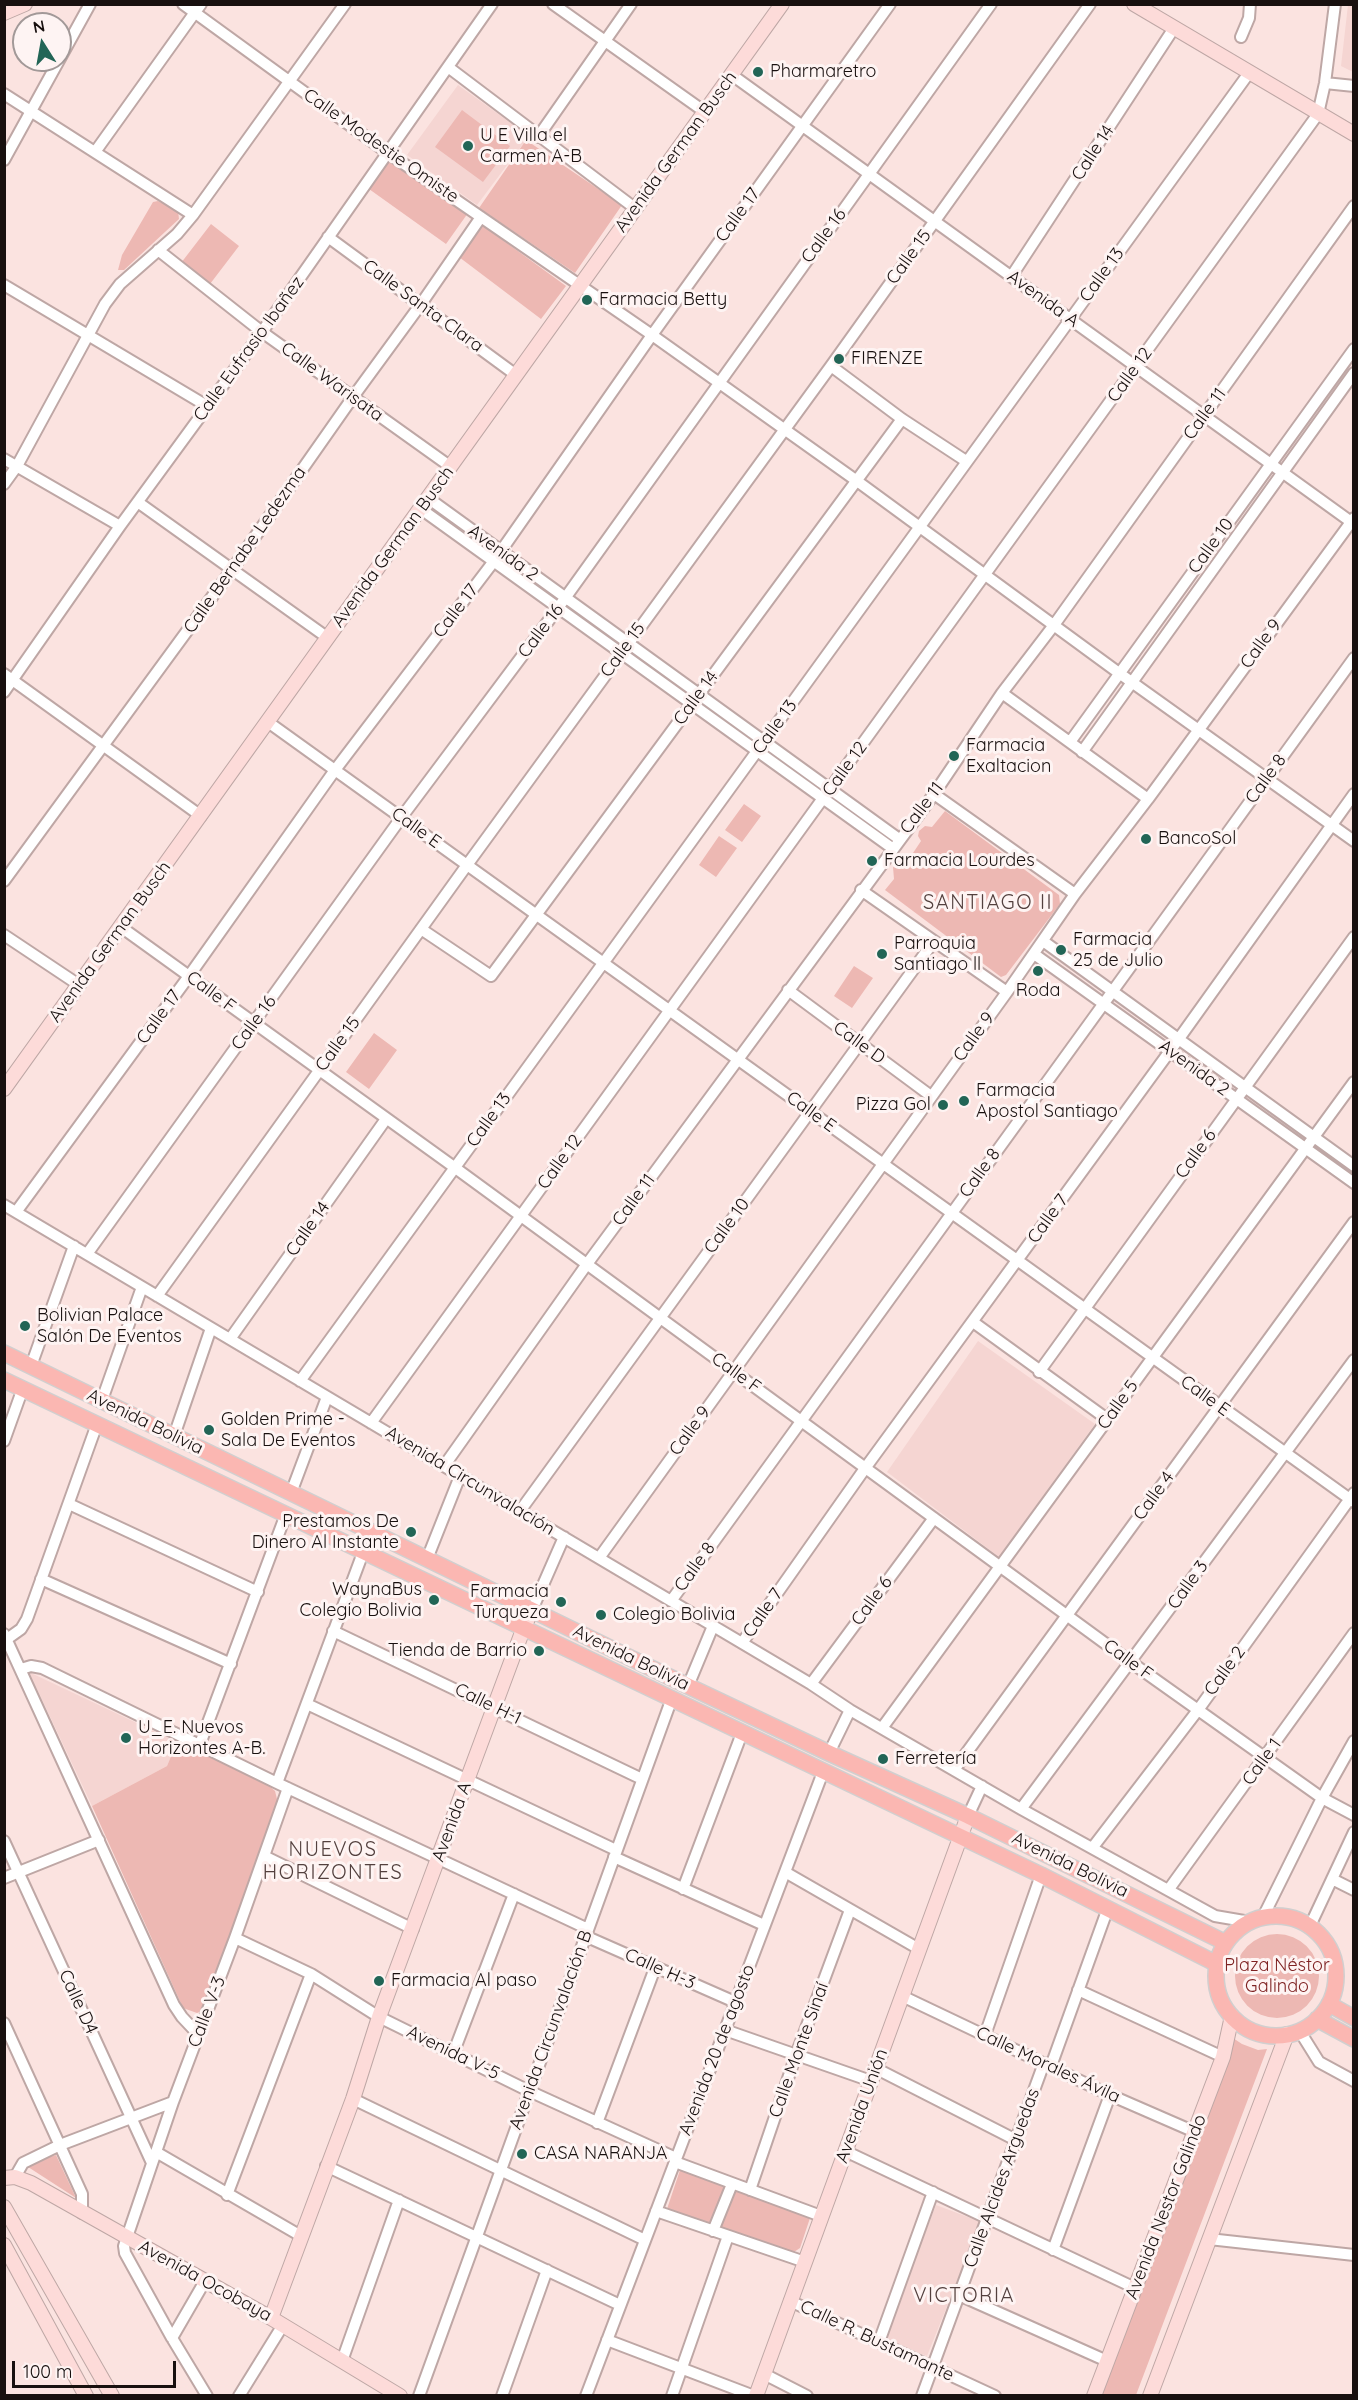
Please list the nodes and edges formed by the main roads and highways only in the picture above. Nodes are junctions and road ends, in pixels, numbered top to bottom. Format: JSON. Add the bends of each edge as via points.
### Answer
{"nodes":[{"id":1,"x":4,"y":1353,"type":"edge"},
{"id":2,"x":4,"y":1380,"type":"edge"},
{"id":3,"x":1226,"y":1943,"type":"junction"},
{"id":4,"x":1217,"y":1964,"type":"junction"},
{"id":5,"x":1329,"y":2004,"type":"junction"},
{"id":6,"x":1353,"y":2018,"type":"edge"},
{"id":7,"x":1317,"y":2019,"type":"junction"},
{"id":8,"x":1353,"y":2039,"type":"edge"}],
"edges":[{"from":1,"to":3,"type":"main road","name":"Avenida Bolivia"},
{"from":2,"to":4,"type":"main road","name":"Avenida Bolivia","via":[[1041,1875]]},
{"from":3,"to":4,"type":"main road"},
{"from":3,"to":5,"type":"main road","via":[[1239,1929],[1256,1920],[1290,1917],[1310,1926],[1332,1953],[1335,1988]]},
{"from":4,"to":7,"type":"main road","via":[[1219,1992],[1232,2016],[1251,2030],[1263,2034],[1293,2032]]},
{"from":5,"to":6,"type":"main road"},
{"from":5,"to":7,"type":"main road"},
{"from":7,"to":8,"type":"main road"}]}
